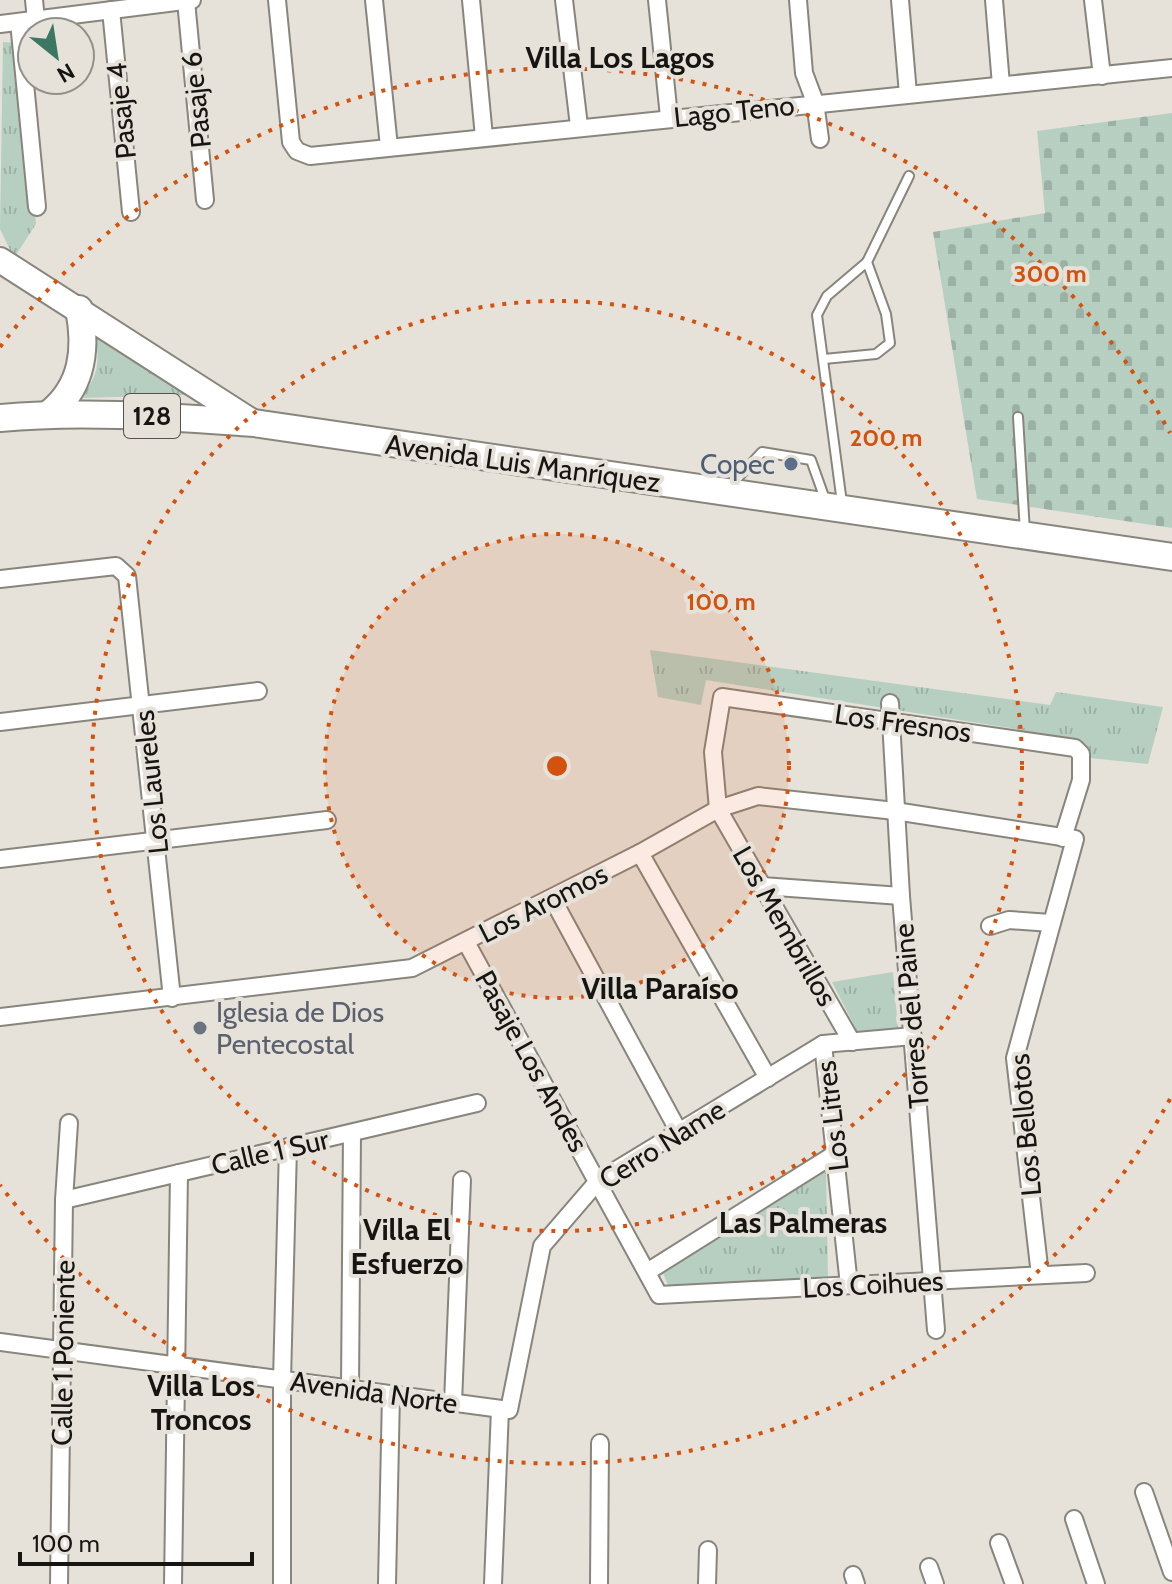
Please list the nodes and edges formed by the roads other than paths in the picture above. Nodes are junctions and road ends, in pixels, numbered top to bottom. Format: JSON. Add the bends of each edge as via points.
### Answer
{"nodes":[{"id":1,"x":192,"y":0,"type":"edge"},
{"id":2,"x":277,"y":0,"type":"edge"},
{"id":3,"x":374,"y":0,"type":"edge"},
{"id":4,"x":471,"y":0,"type":"edge"},
{"id":5,"x":564,"y":0,"type":"edge"},
{"id":6,"x":657,"y":0,"type":"edge"},
{"id":7,"x":798,"y":0,"type":"edge"},
{"id":8,"x":900,"y":0,"type":"edge"},
{"id":9,"x":994,"y":0,"type":"edge"},
{"id":10,"x":1093,"y":0,"type":"edge"},
{"id":11,"x":186,"y":1,"type":"edge"},
{"id":12,"x":131,"y":4,"type":"edge"},
{"id":13,"x":111,"y":10,"type":"junction"},
{"id":14,"x":66,"y":16,"type":"edge"},
{"id":15,"x":1172,"y":68,"type":"edge"},
{"id":16,"x":1102,"y":76,"type":"junction"},
{"id":17,"x":1001,"y":85,"type":"junction"},
{"id":18,"x":908,"y":94,"type":"junction"},
{"id":19,"x":32,"y":96,"type":"edge"},
{"id":20,"x":815,"y":102,"type":"junction"},
{"id":21,"x":669,"y":117,"type":"junction"},
{"id":22,"x":579,"y":126,"type":"junction"},
{"id":23,"x":484,"y":137,"type":"junction"},
{"id":24,"x":820,"y":139,"type":"dead end"},
{"id":25,"x":389,"y":147,"type":"junction"},
{"id":26,"x":909,"y":176,"type":"dead end"},
{"id":27,"x":205,"y":200,"type":"dead end"},
{"id":28,"x":37,"y":207,"type":"dead end"},
{"id":29,"x":131,"y":212,"type":"dead end"},
{"id":30,"x":0,"y":260,"type":"edge"},
{"id":31,"x":867,"y":262,"type":"junction"},
{"id":32,"x":79,"y":309,"type":"junction"},
{"id":33,"x":824,"y":359,"type":"junction"},
{"id":34,"x":50,"y":413,"type":"junction"},
{"id":35,"x":1018,"y":417,"type":"dead end"},
{"id":36,"x":0,"y":418,"type":"edge"},
{"id":37,"x":254,"y":423,"type":"junction"},
{"id":38,"x":724,"y":492,"type":"junction"},
{"id":39,"x":835,"y":508,"type":"junction"},
{"id":40,"x":1025,"y":536,"type":"junction"},
{"id":41,"x":1172,"y":557,"type":"edge"},
{"id":42,"x":0,"y":579,"type":"edge"},
{"id":43,"x":258,"y":691,"type":"dead end"},
{"id":44,"x":890,"y":703,"type":"dead end"},
{"id":45,"x":143,"y":705,"type":"junction"},
{"id":46,"x":892,"y":721,"type":"junction"},
{"id":47,"x":0,"y":722,"type":"edge"},
{"id":48,"x":1081,"y":754,"type":"joint"},
{"id":49,"x":718,"y":809,"type":"junction"},
{"id":50,"x":895,"y":811,"type":"junction"},
{"id":51,"x":327,"y":820,"type":"dead end"},
{"id":52,"x":1069,"y":838,"type":"junction"},
{"id":53,"x":158,"y":840,"type":"junction"},
{"id":54,"x":640,"y":853,"type":"junction"},
{"id":55,"x":0,"y":859,"type":"edge"},
{"id":56,"x":762,"y":886,"type":"junction"},
{"id":57,"x":901,"y":896,"type":"junction"},
{"id":58,"x":552,"y":898,"type":"junction"},
{"id":59,"x":1051,"y":923,"type":"junction"},
{"id":60,"x":990,"y":926,"type":"dead end"},
{"id":61,"x":466,"y":942,"type":"junction"},
{"id":62,"x":172,"y":998,"type":"junction"},
{"id":63,"x":0,"y":1017,"type":"edge"},
{"id":64,"x":913,"y":1036,"type":"junction"},
{"id":65,"x":852,"y":1042,"type":"junction"},
{"id":66,"x":823,"y":1044,"type":"junction"},
{"id":67,"x":768,"y":1078,"type":"junction"},
{"id":68,"x":477,"y":1103,"type":"dead end"},
{"id":69,"x":69,"y":1123,"type":"dead end"},
{"id":70,"x":679,"y":1132,"type":"junction"},
{"id":71,"x":352,"y":1133,"type":"junction"},
{"id":72,"x":288,"y":1147,"type":"junction"},
{"id":73,"x":838,"y":1152,"type":"junction"},
{"id":74,"x":179,"y":1173,"type":"junction"},
{"id":75,"x":462,"y":1180,"type":"dead end"},
{"id":76,"x":598,"y":1181,"type":"junction"},
{"id":77,"x":64,"y":1200,"type":"junction"},
{"id":78,"x":647,"y":1272,"type":"junction"},
{"id":79,"x":1086,"y":1273,"type":"dead end"},
{"id":80,"x":1040,"y":1275,"type":"junction"},
{"id":81,"x":932,"y":1281,"type":"junction"},
{"id":82,"x":849,"y":1285,"type":"junction"},
{"id":83,"x":659,"y":1295,"type":"joint"},
{"id":84,"x":936,"y":1330,"type":"dead end"},
{"id":85,"x":0,"y":1342,"type":"edge"},
{"id":86,"x":64,"y":1351,"type":"junction"},
{"id":87,"x":178,"y":1366,"type":"junction"},
{"id":88,"x":282,"y":1380,"type":"junction"},
{"id":89,"x":350,"y":1389,"type":"junction"},
{"id":90,"x":391,"y":1394,"type":"junction"},
{"id":91,"x":453,"y":1403,"type":"junction"},
{"id":92,"x":505,"y":1409,"type":"junction"},
{"id":93,"x":600,"y":1443,"type":"dead end"},
{"id":94,"x":1144,"y":1492,"type":"dead end"},
{"id":95,"x":1074,"y":1519,"type":"dead end"},
{"id":96,"x":999,"y":1543,"type":"dead end"},
{"id":97,"x":708,"y":1550,"type":"dead end"},
{"id":98,"x":929,"y":1567,"type":"dead end"},
{"id":99,"x":1172,"y":1572,"type":"edge"},
{"id":100,"x":59,"y":1584,"type":"edge"},
{"id":101,"x":173,"y":1584,"type":"edge"},
{"id":102,"x":282,"y":1584,"type":"edge"},
{"id":103,"x":387,"y":1584,"type":"edge"},
{"id":104,"x":493,"y":1584,"type":"edge"},
{"id":105,"x":599,"y":1584,"type":"edge"},
{"id":106,"x":707,"y":1584,"type":"edge"},
{"id":107,"x":935,"y":1584,"type":"edge"},
{"id":108,"x":1014,"y":1584,"type":"edge"},
{"id":109,"x":1096,"y":1584,"type":"edge"}],
"edges":[{"from":1,"to":11,"type":"street"},
{"from":2,"to":25,"type":"street","name":"Lago Teno","via":[[290,134],[297,151],[310,156]]},
{"from":3,"to":25,"type":"street"},
{"from":4,"to":23,"type":"street"},
{"from":5,"to":22,"type":"street"},
{"from":6,"to":21,"type":"street"},
{"from":7,"to":20,"type":"street","via":[[804,73]]},
{"from":8,"to":18,"type":"street"},
{"from":9,"to":17,"type":"street"},
{"from":10,"to":16,"type":"street"},
{"from":11,"to":12,"type":"street"},
{"from":11,"to":27,"type":"street","name":"Pasaje 6"},
{"from":12,"to":13,"type":"street"},
{"from":13,"to":14,"type":"street"},
{"from":13,"to":29,"type":"street","name":"Pasaje 4"},
{"from":15,"to":16,"type":"street","name":"Lago Teno"},
{"from":16,"to":17,"type":"street","name":"Lago Teno"},
{"from":17,"to":18,"type":"street","name":"Lago Teno"},
{"from":18,"to":20,"type":"street","name":"Lago Teno"},
{"from":19,"to":28,"type":"street"},
{"from":20,"to":21,"type":"street","name":"Lago Teno"},
{"from":20,"to":24,"type":"street"},
{"from":21,"to":22,"type":"street","name":"Lago Teno"},
{"from":22,"to":23,"type":"street","name":"Lago Teno"},
{"from":23,"to":25,"type":"street","name":"Lago Teno"},
{"from":26,"to":31,"type":"lane"},
{"from":30,"to":32,"type":"main road"},
{"from":31,"to":33,"type":"lane","via":[[827,296],[817,315]]},
{"from":31,"to":33,"type":"lane","via":[[886,314],[890,343],[876,354]]},
{"from":32,"to":34,"type":"main road","via":[[79,373]]},
{"from":32,"to":37,"type":"main road"},
{"from":33,"to":39,"type":"lane"},
{"from":34,"to":36,"type":"main road","number":"128"},
{"from":34,"to":37,"type":"main road","number":"128"},
{"from":35,"to":40,"type":"lane"},
{"from":37,"to":38,"type":"main road","name":"Avenida Luis Manríquez"},
{"from":38,"to":39,"type":"main road","name":"Avenida Luis Manríquez"},
{"from":38,"to":39,"type":"lane","via":[[762,452],[811,460]]},
{"from":39,"to":40,"type":"main road","name":"Avenida Luis Manríquez"},
{"from":40,"to":41,"type":"main road","name":"Avenida Luis Manríquez"},
{"from":42,"to":45,"type":"street","name":"Los Laureles","via":[[123,569]]},
{"from":43,"to":45,"type":"street"},
{"from":44,"to":46,"type":"street","name":"Torres del Paine"},
{"from":45,"to":47,"type":"street"},
{"from":45,"to":53,"type":"street","name":"Los Laureles"},
{"from":46,"to":48,"type":"street","name":"Los Fresnos","via":[[1069,746]]},
{"from":46,"to":49,"type":"street","name":"Los Fresnos","via":[[722,697],[713,752]]},
{"from":46,"to":50,"type":"street","name":"Torres del Paine"},
{"from":48,"to":52,"type":"street","name":"Los Bellotos"},
{"from":49,"to":50,"type":"street","name":"Los Aromos","via":[[767,796]]},
{"from":49,"to":54,"type":"street","name":"Los Aromos"},
{"from":49,"to":56,"type":"street","name":"Los Membrillos"},
{"from":50,"to":52,"type":"street","name":"Los Aromos"},
{"from":50,"to":57,"type":"street","name":"Torres del Paine"},
{"from":51,"to":53,"type":"street"},
{"from":52,"to":59,"type":"street","name":"Los Bellotos"},
{"from":53,"to":55,"type":"street"},
{"from":53,"to":62,"type":"street","name":"Los Laureles"},
{"from":54,"to":58,"type":"street","name":"Los Aromos"},
{"from":54,"to":67,"type":"street"},
{"from":56,"to":57,"type":"street"},
{"from":56,"to":65,"type":"street","name":"Los Membrillos"},
{"from":57,"to":64,"type":"street","name":"Torres del Paine"},
{"from":58,"to":61,"type":"street","name":"Los Aromos"},
{"from":58,"to":70,"type":"street"},
{"from":59,"to":60,"type":"street","via":[[1001,920]]},
{"from":59,"to":80,"type":"street","name":"Los Bellotos","via":[[1015,1058]]},
{"from":61,"to":62,"type":"street","name":"Los Aromos","via":[[412,968]]},
{"from":61,"to":76,"type":"street","name":"Pasaje Los Andes"},
{"from":62,"to":63,"type":"street","name":"Los Aromos"},
{"from":64,"to":65,"type":"street","name":"Cerro Name"},
{"from":64,"to":81,"type":"street","name":"Torres del Paine"},
{"from":65,"to":66,"type":"street","name":"Cerro Name"},
{"from":66,"to":67,"type":"street","name":"Cerro Name"},
{"from":66,"to":73,"type":"street","name":"Los Litres"},
{"from":67,"to":70,"type":"street","name":"Cerro Name"},
{"from":68,"to":71,"type":"street","name":"Calle 1 Sur"},
{"from":69,"to":77,"type":"street","name":"Calle 1 Poniente"},
{"from":70,"to":76,"type":"street","name":"Cerro Name"},
{"from":71,"to":72,"type":"street","name":"Calle 1 Sur"},
{"from":71,"to":89,"type":"street"},
{"from":72,"to":74,"type":"street","name":"Calle 1 Sur"},
{"from":72,"to":88,"type":"street"},
{"from":73,"to":78,"type":"street"},
{"from":73,"to":82,"type":"street","name":"Los Litres"},
{"from":74,"to":77,"type":"street","name":"Calle 1 Sur"},
{"from":74,"to":87,"type":"street"},
{"from":75,"to":91,"type":"street"},
{"from":76,"to":78,"type":"street","name":"Pasaje Los Andes"},
{"from":76,"to":92,"type":"street","name":"Cerro Name","via":[[542,1246]]},
{"from":77,"to":86,"type":"street","name":"Calle 1 Poniente"},
{"from":78,"to":83,"type":"street","name":"Pasaje Los Andes"},
{"from":79,"to":80,"type":"street","name":"Los Coihues"},
{"from":80,"to":81,"type":"street","name":"Los Coihues"},
{"from":81,"to":82,"type":"street","name":"Los Coihues"},
{"from":81,"to":84,"type":"street","name":"Torres del Paine"},
{"from":82,"to":83,"type":"street","name":"Los Coihues"},
{"from":85,"to":86,"type":"street","name":"Avenida Norte"},
{"from":86,"to":87,"type":"street","name":"Avenida Norte"},
{"from":86,"to":100,"type":"street","name":"Calle 1 Poniente"},
{"from":87,"to":88,"type":"street","name":"Avenida Norte"},
{"from":87,"to":101,"type":"street"},
{"from":88,"to":89,"type":"street","name":"Avenida Norte"},
{"from":88,"to":102,"type":"street"},
{"from":89,"to":90,"type":"street","name":"Avenida Norte"},
{"from":90,"to":91,"type":"street","name":"Avenida Norte"},
{"from":90,"to":103,"type":"street"},
{"from":91,"to":92,"type":"street","name":"Avenida Norte"},
{"from":92,"to":104,"type":"street","name":"Cerro Name"},
{"from":93,"to":105,"type":"street"},
{"from":94,"to":99,"type":"street"},
{"from":95,"to":109,"type":"street"},
{"from":96,"to":108,"type":"street"},
{"from":97,"to":106,"type":"street"},
{"from":98,"to":107,"type":"street"}]}
